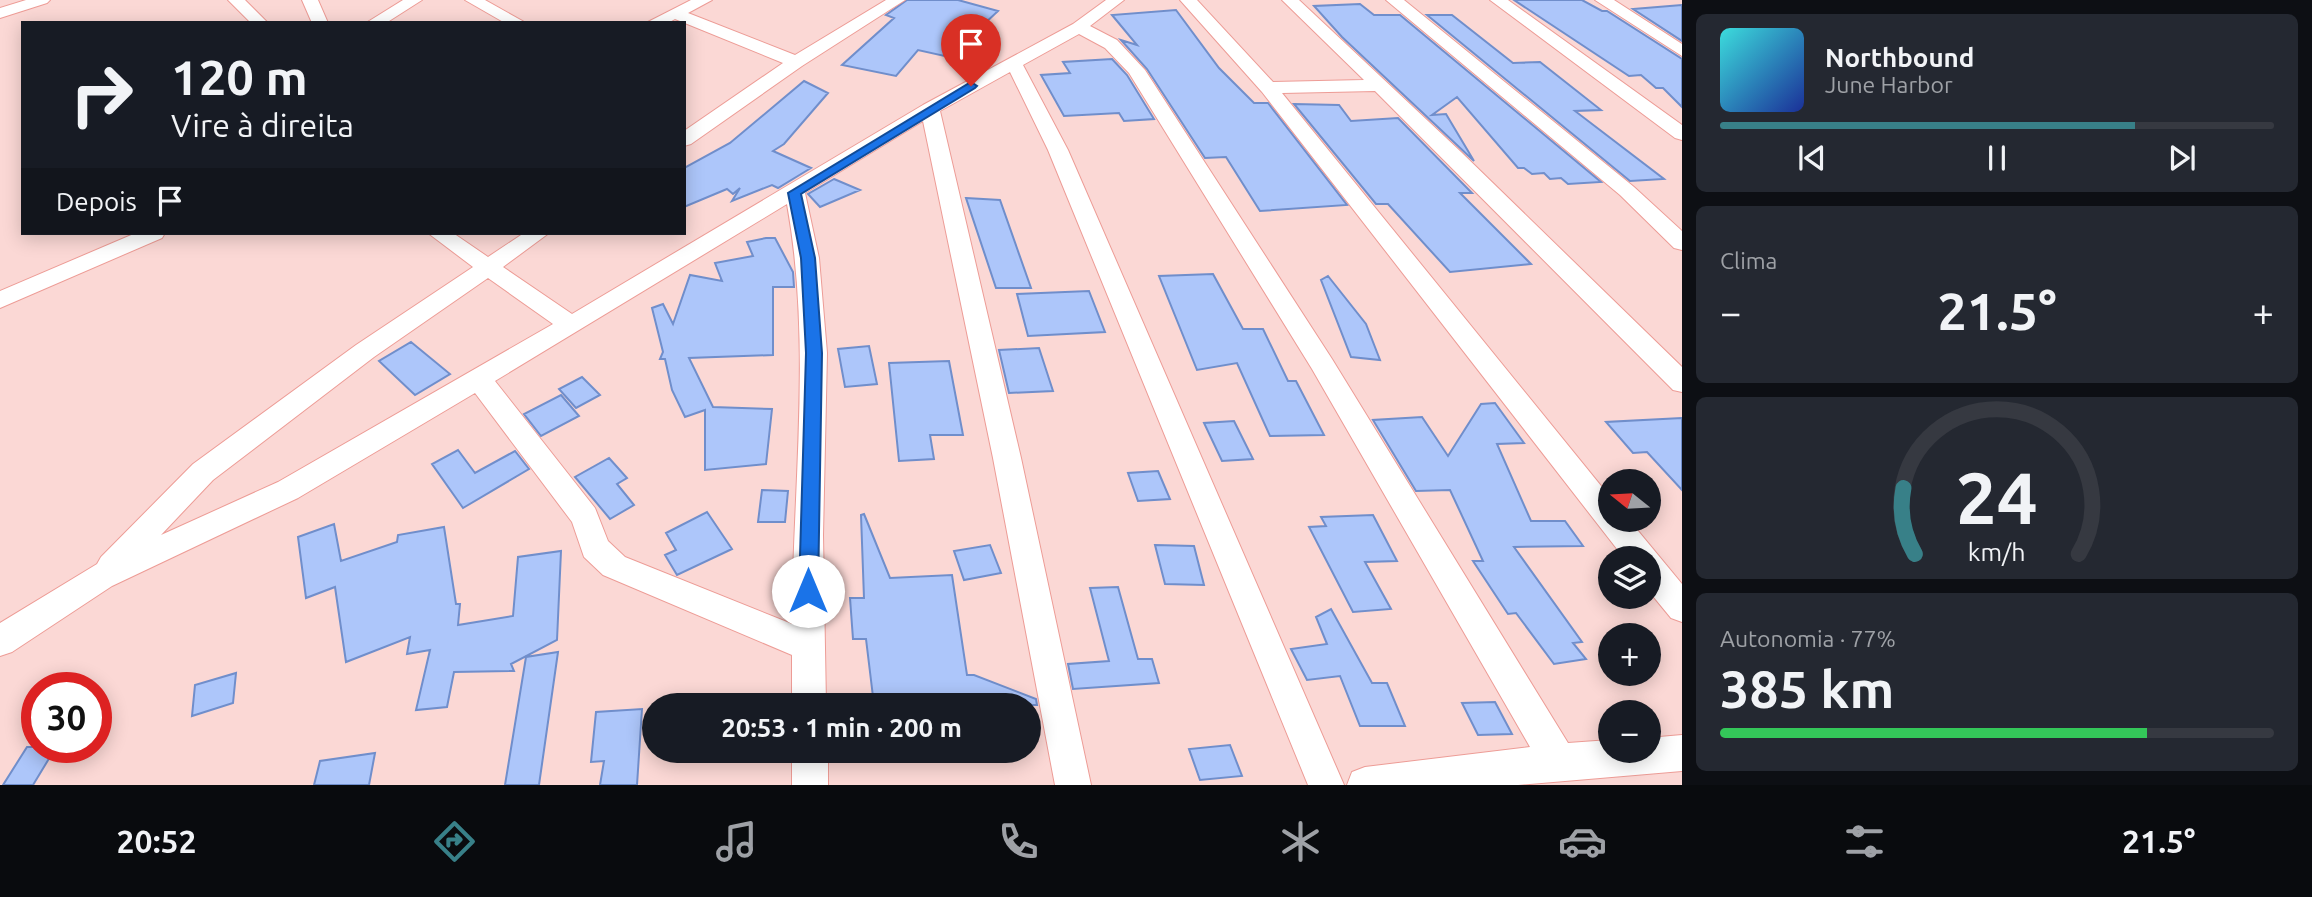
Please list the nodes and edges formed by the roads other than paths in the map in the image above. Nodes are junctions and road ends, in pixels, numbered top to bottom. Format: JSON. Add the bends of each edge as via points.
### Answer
{"nodes":[{"id":1,"x":42,"y":0,"type":"edge"},
{"id":2,"x":236,"y":0,"type":"edge"},
{"id":3,"x":310,"y":0,"type":"edge"},
{"id":4,"x":414,"y":0,"type":"edge"},
{"id":5,"x":473,"y":0,"type":"edge"},
{"id":6,"x":704,"y":0,"type":"edge"},
{"id":7,"x":897,"y":0,"type":"edge"},
{"id":8,"x":1116,"y":0,"type":"edge"},
{"id":9,"x":1188,"y":0,"type":"edge"},
{"id":10,"x":1290,"y":0,"type":"edge"},
{"id":11,"x":1394,"y":0,"type":"edge"},
{"id":12,"x":1498,"y":0,"type":"edge"},
{"id":13,"x":1603,"y":0,"type":"edge"},
{"id":14,"x":674,"y":13,"type":"junction"},
{"id":15,"x":0,"y":15,"type":"edge"},
{"id":16,"x":647,"y":18,"type":"edge"},
{"id":17,"x":258,"y":21,"type":"edge"},
{"id":18,"x":319,"y":21,"type":"edge"},
{"id":19,"x":377,"y":21,"type":"edge"},
{"id":20,"x":514,"y":21,"type":"edge"},
{"id":21,"x":21,"y":25,"type":"edge"},
{"id":22,"x":1079,"y":27,"type":"junction"},
{"id":23,"x":1682,"y":51,"type":"edge"},
{"id":24,"x":796,"y":62,"type":"junction"},
{"id":25,"x":1013,"y":62,"type":"junction"},
{"id":26,"x":1381,"y":85,"type":"junction"},
{"id":27,"x":1268,"y":88,"type":"junction"},
{"id":28,"x":930,"y":109,"type":"junction"},
{"id":29,"x":689,"y":131,"type":"edge"},
{"id":30,"x":1682,"y":134,"type":"edge"},
{"id":31,"x":795,"y":193,"type":"junction"},
{"id":32,"x":149,"y":235,"type":"edge"},
{"id":33,"x":442,"y":235,"type":"edge"},
{"id":34,"x":535,"y":235,"type":"edge"},
{"id":35,"x":1682,"y":243,"type":"edge"},
{"id":36,"x":485,"y":266,"type":"junction"},
{"id":37,"x":0,"y":300,"type":"edge"},
{"id":38,"x":571,"y":325,"type":"junction"},
{"id":39,"x":480,"y":379,"type":"junction"},
{"id":40,"x":1682,"y":383,"type":"edge"},
{"id":41,"x":1598,"y":503,"type":"edge"},
{"id":42,"x":1621,"y":532,"type":"edge"},
{"id":43,"x":1632,"y":546,"type":"edge"},
{"id":44,"x":101,"y":577,"type":"junction"},
{"id":45,"x":1661,"y":582,"type":"edge"},
{"id":46,"x":1682,"y":608,"type":"edge"},
{"id":47,"x":0,"y":641,"type":"edge"},
{"id":48,"x":808,"y":646,"type":"junction"},
{"id":49,"x":809,"y":693,"type":"edge"},
{"id":50,"x":1682,"y":753,"type":"edge"},
{"id":51,"x":1559,"y":762,"type":"junction"},
{"id":52,"x":810,"y":763,"type":"edge"},
{"id":53,"x":810,"y":785,"type":"edge"},
{"id":54,"x":1073,"y":785,"type":"edge"},
{"id":55,"x":1326,"y":785,"type":"edge"},
{"id":56,"x":1365,"y":785,"type":"edge"}],
"edges":[{"from":1,"to":15,"type":"street"},
{"from":2,"to":17,"type":"street"},
{"from":3,"to":18,"type":"street"},
{"from":4,"to":19,"type":"street"},
{"from":5,"to":20,"type":"street"},
{"from":6,"to":14,"type":"street"},
{"from":7,"to":24,"type":"street"},
{"from":8,"to":22,"type":"street"},
{"from":9,"to":27,"type":"street"},
{"from":10,"to":26,"type":"street"},
{"from":11,"to":35,"type":"street","via":[[1627,191]]},
{"from":12,"to":30,"type":"street"},
{"from":13,"to":23,"type":"street"},
{"from":14,"to":16,"type":"street"},
{"from":14,"to":24,"type":"street"},
{"from":15,"to":21,"type":"street"},
{"from":22,"to":25,"type":"street"},
{"from":22,"to":51,"type":"street","via":[[1111,44],[1136,70],[1324,365]]},
{"from":24,"to":29,"type":"street"},
{"from":25,"to":28,"type":"street"},
{"from":25,"to":55,"type":"street","via":[[1058,150]]},
{"from":26,"to":27,"type":"street"},
{"from":26,"to":40,"type":"street"},
{"from":27,"to":41,"type":"street"},
{"from":28,"to":31,"type":"street"},
{"from":28,"to":54,"type":"street"},
{"from":31,"to":38,"type":"street"},
{"from":31,"to":48,"type":"street","via":[[808,258],[814,353]]},
{"from":32,"to":37,"type":"street"},
{"from":33,"to":36,"type":"street"},
{"from":34,"to":36,"type":"street"},
{"from":36,"to":38,"type":"street"},
{"from":36,"to":44,"type":"street","via":[[203,472]]},
{"from":38,"to":39,"type":"street"},
{"from":39,"to":44,"type":"street","via":[[288,490]]},
{"from":39,"to":48,"type":"street","via":[[585,517],[595,548],[614,566]]},
{"from":42,"to":43,"type":"street"},
{"from":44,"to":47,"type":"street"},
{"from":45,"to":46,"type":"street"},
{"from":48,"to":49,"type":"street"},
{"from":50,"to":51,"type":"street"},
{"from":51,"to":56,"type":"street"},
{"from":52,"to":53,"type":"street"}]}
